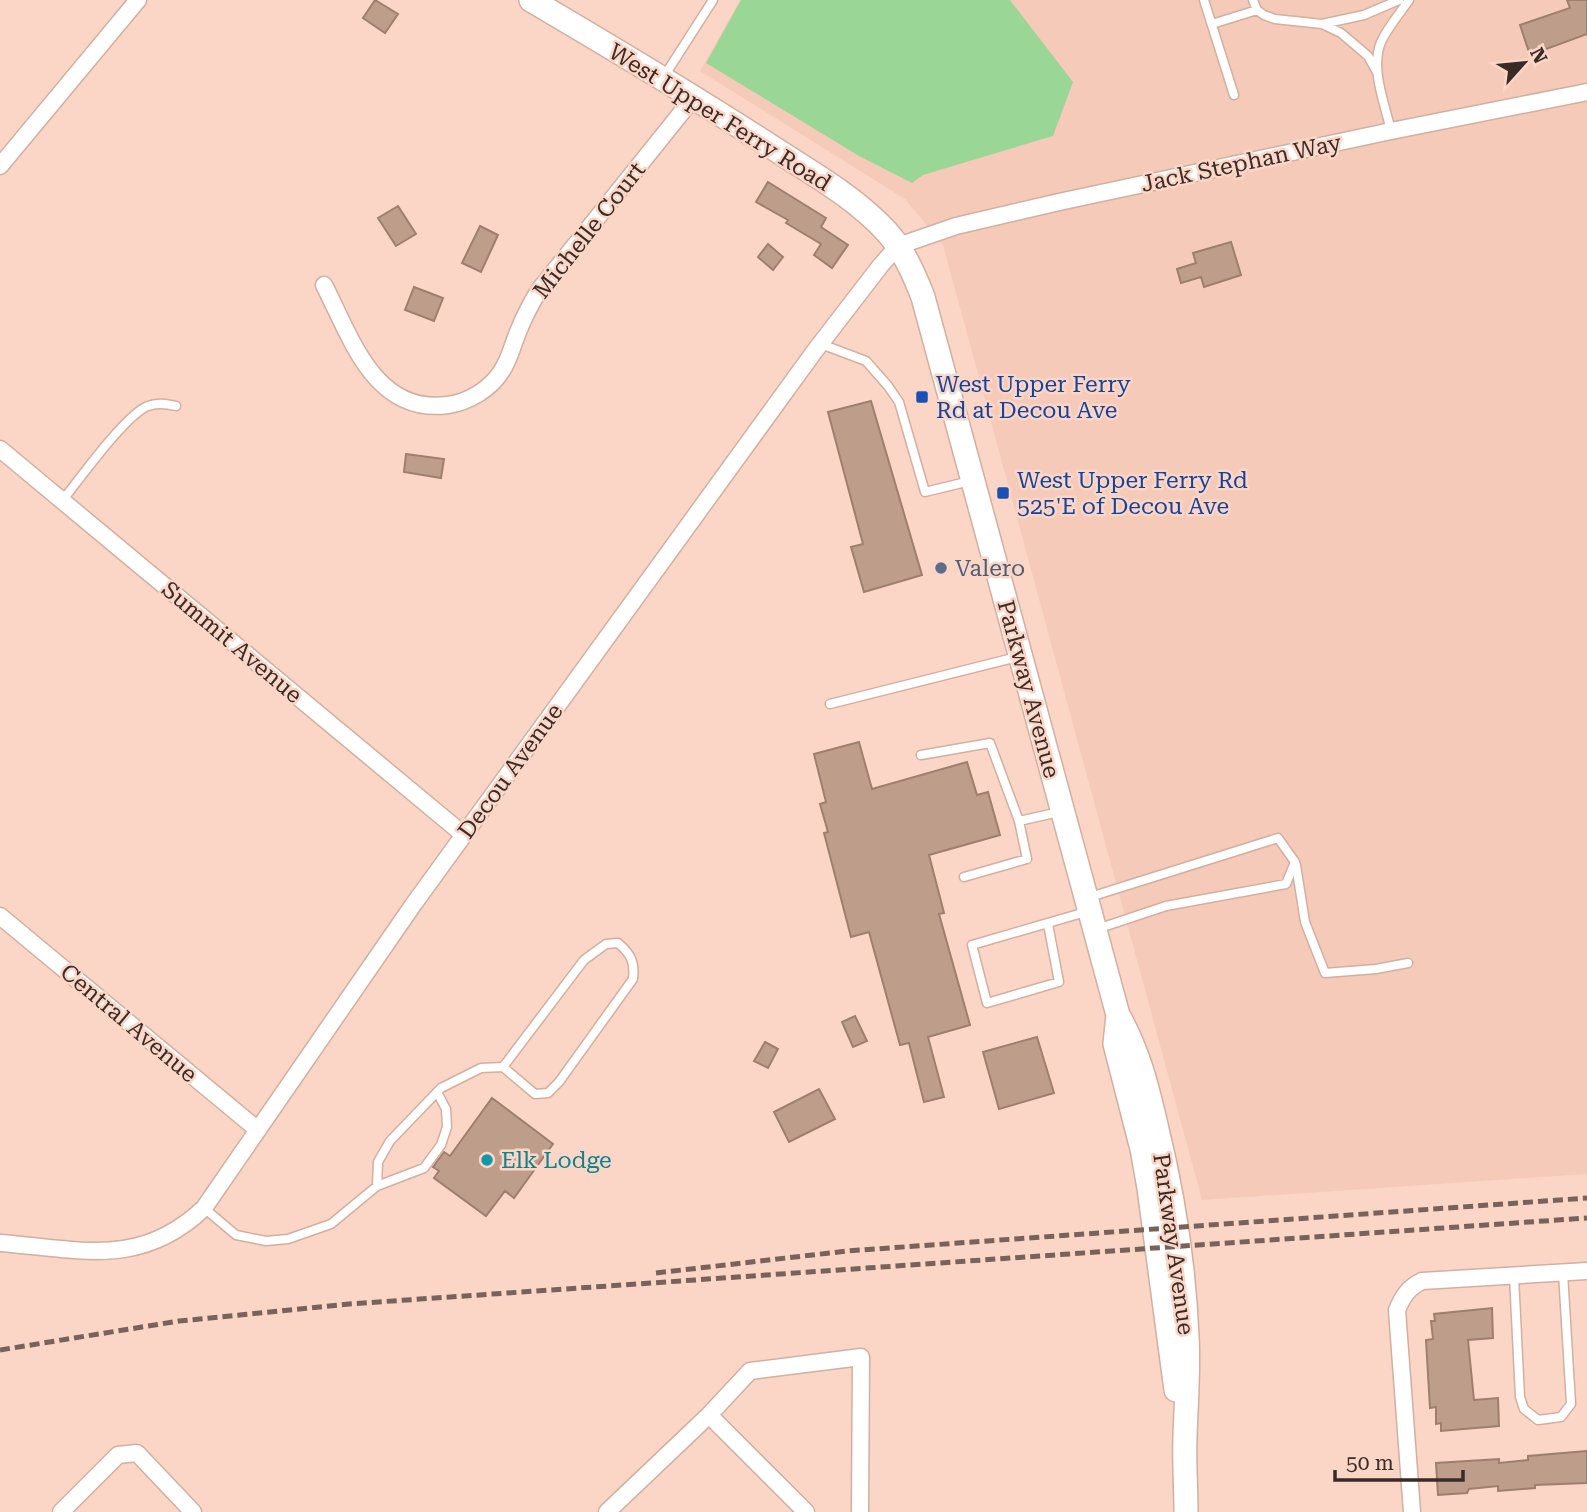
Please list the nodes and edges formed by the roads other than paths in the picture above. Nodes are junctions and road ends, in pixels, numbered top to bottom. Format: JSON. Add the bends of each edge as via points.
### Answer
{"nodes":[{"id":1,"x":138,"y":0,"type":"edge"},
{"id":2,"x":531,"y":0,"type":"edge"},
{"id":3,"x":713,"y":0,"type":"edge"},
{"id":4,"x":1204,"y":0,"type":"edge"},
{"id":5,"x":1254,"y":0,"type":"edge"},
{"id":6,"x":1399,"y":0,"type":"edge"},
{"id":7,"x":1409,"y":0,"type":"edge"},
{"id":8,"x":1256,"y":10,"type":"junction"},
{"id":9,"x":1212,"y":24,"type":"junction"},
{"id":10,"x":1322,"y":24,"type":"junction"},
{"id":11,"x":1377,"y":72,"type":"junction"},
{"id":12,"x":663,"y":78,"type":"junction"},
{"id":13,"x":1587,"y":92,"type":"edge"},
{"id":14,"x":1234,"y":95,"type":"dead end"},
{"id":15,"x":694,"y":97,"type":"junction"},
{"id":16,"x":1391,"y":131,"type":"junction"},
{"id":17,"x":0,"y":166,"type":"edge"},
{"id":18,"x":898,"y":246,"type":"junction"},
{"id":19,"x":324,"y":285,"type":"dead end"},
{"id":20,"x":821,"y":344,"type":"junction"},
{"id":21,"x":176,"y":406,"type":"dead end"},
{"id":22,"x":0,"y":449,"type":"edge"},
{"id":23,"x":973,"y":480,"type":"junction"},
{"id":24,"x":62,"y":501,"type":"junction"},
{"id":25,"x":1020,"y":657,"type":"junction"},
{"id":26,"x":830,"y":704,"type":"dead end"},
{"id":27,"x":921,"y":755,"type":"dead end"},
{"id":28,"x":1062,"y":811,"type":"junction"},
{"id":29,"x":1018,"y":821,"type":"junction"},
{"id":30,"x":464,"y":835,"type":"junction"},
{"id":31,"x":1295,"y":862,"type":"junction"},
{"id":32,"x":964,"y":877,"type":"dead end"},
{"id":33,"x":1089,"y":913,"type":"junction"},
{"id":34,"x":0,"y":916,"type":"edge"},
{"id":35,"x":1048,"y":925,"type":"junction"},
{"id":36,"x":1408,"y":963,"type":"dead end"},
{"id":37,"x":503,"y":1068,"type":"junction"},
{"id":38,"x":437,"y":1092,"type":"junction"},
{"id":39,"x":258,"y":1130,"type":"junction"},
{"id":40,"x":377,"y":1186,"type":"junction"},
{"id":41,"x":204,"y":1208,"type":"junction"},
{"id":42,"x":0,"y":1243,"type":"edge"},
{"id":43,"x":1587,"y":1271,"type":"edge"},
{"id":44,"x":1563,"y":1273,"type":"junction"},
{"id":45,"x":1514,"y":1276,"type":"junction"},
{"id":46,"x":709,"y":1415,"type":"junction"},
{"id":47,"x":61,"y":1512,"type":"edge"},
{"id":48,"x":193,"y":1512,"type":"edge"},
{"id":49,"x":607,"y":1512,"type":"edge"},
{"id":50,"x":806,"y":1512,"type":"edge"},
{"id":51,"x":860,"y":1512,"type":"edge"},
{"id":52,"x":1186,"y":1512,"type":"edge"},
{"id":53,"x":1412,"y":1512,"type":"edge"}],
"edges":[{"from":1,"to":17,"type":"street"},
{"from":2,"to":12,"type":"main road","name":"West Upper Ferry Road"},
{"from":3,"to":12,"type":"lane"},
{"from":4,"to":9,"type":"lane"},
{"from":5,"to":8,"type":"lane"},
{"from":6,"to":10,"type":"lane","via":[[1364,15]]},
{"from":7,"to":11,"type":"lane","via":[[1381,43]]},
{"from":8,"to":9,"type":"lane"},
{"from":8,"to":10,"type":"lane","via":[[1275,19]]},
{"from":9,"to":14,"type":"lane"},
{"from":10,"to":11,"type":"lane","via":[[1354,42]]},
{"from":11,"to":16,"type":"lane"},
{"from":12,"to":15,"type":"main road","name":"West Upper Ferry Road"},
{"from":13,"to":16,"type":"street","name":"Jack Stephan Way"},
{"from":15,"to":18,"type":"main road","name":"West Upper Ferry Road","via":[[868,213]]},
{"from":15,"to":19,"type":"street","name":"Michelle Court","via":[[540,289],[526,311],[510,358],[488,387],[473,397],[456,404],[418,404],[385,388],[363,361]]},
{"from":16,"to":18,"type":"street","name":"Jack Stephan Way","via":[[1059,202],[957,226]]},
{"from":18,"to":20,"type":"street","name":"Decou Avenue"},
{"from":18,"to":23,"type":"main road","name":"Parkway Avenue","via":[[923,297]]},
{"from":20,"to":23,"type":"lane","via":[[866,361],[888,386],[899,402],[925,492]]},
{"from":20,"to":30,"type":"street","name":"Decou Avenue"},
{"from":21,"to":24,"type":"lane","via":[[151,404],[139,411]]},
{"from":22,"to":24,"type":"street","name":"Summit Avenue"},
{"from":23,"to":25,"type":"main road","name":"Parkway Avenue"},
{"from":24,"to":30,"type":"street","name":"Summit Avenue"},
{"from":25,"to":26,"type":"lane"},
{"from":25,"to":28,"type":"main road","name":"Parkway Avenue"},
{"from":27,"to":29,"type":"lane","via":[[990,743]]},
{"from":28,"to":29,"type":"lane"},
{"from":28,"to":33,"type":"main road","name":"Parkway Avenue"},
{"from":29,"to":32,"type":"lane","via":[[1027,859]]},
{"from":30,"to":39,"type":"street","name":"Decou Avenue"},
{"from":31,"to":33,"type":"lane","via":[[1286,884],[1166,906]]},
{"from":31,"to":33,"type":"lane","via":[[1278,838]]},
{"from":31,"to":36,"type":"lane","via":[[1305,922],[1325,973]]},
{"from":33,"to":35,"type":"lane"},
{"from":33,"to":52,"type":"main road","name":"Parkway Avenue","via":[[1118,1015],[1140,1061],[1175,1216],[1188,1338]]},
{"from":34,"to":39,"type":"street","name":"Central Avenue"},
{"from":35,"to":35,"type":"lane","via":[[972,945],[987,1003],[1059,982]]},
{"from":37,"to":37,"type":"lane","via":[[590,955],[606,944],[618,943],[629,952],[633,979],[548,1093],[535,1094]]},
{"from":37,"to":38,"type":"lane","via":[[481,1068]]},
{"from":38,"to":40,"type":"lane","via":[[390,1141],[378,1162]]},
{"from":38,"to":40,"type":"lane","via":[[446,1109],[447,1127],[440,1145],[424,1168]]},
{"from":39,"to":41,"type":"street","name":"Decou Avenue"},
{"from":40,"to":41,"type":"lane","via":[[331,1224],[288,1239],[266,1241],[236,1235]]},
{"from":41,"to":42,"type":"street","name":"Decou Avenue","via":[[178,1230],[122,1250]]},
{"from":43,"to":44,"type":"street"},
{"from":44,"to":45,"type":"street"},
{"from":44,"to":45,"type":"lane","via":[[1571,1404],[1561,1417],[1538,1420],[1524,1409],[1520,1397]]},
{"from":45,"to":53,"type":"street","via":[[1422,1281],[1402,1297],[1397,1310]]},
{"from":46,"to":49,"type":"street"},
{"from":46,"to":50,"type":"street"},
{"from":46,"to":51,"type":"street","via":[[750,1371],[861,1357]]},
{"from":47,"to":48,"type":"street","via":[[118,1455],[137,1452]]}]}
